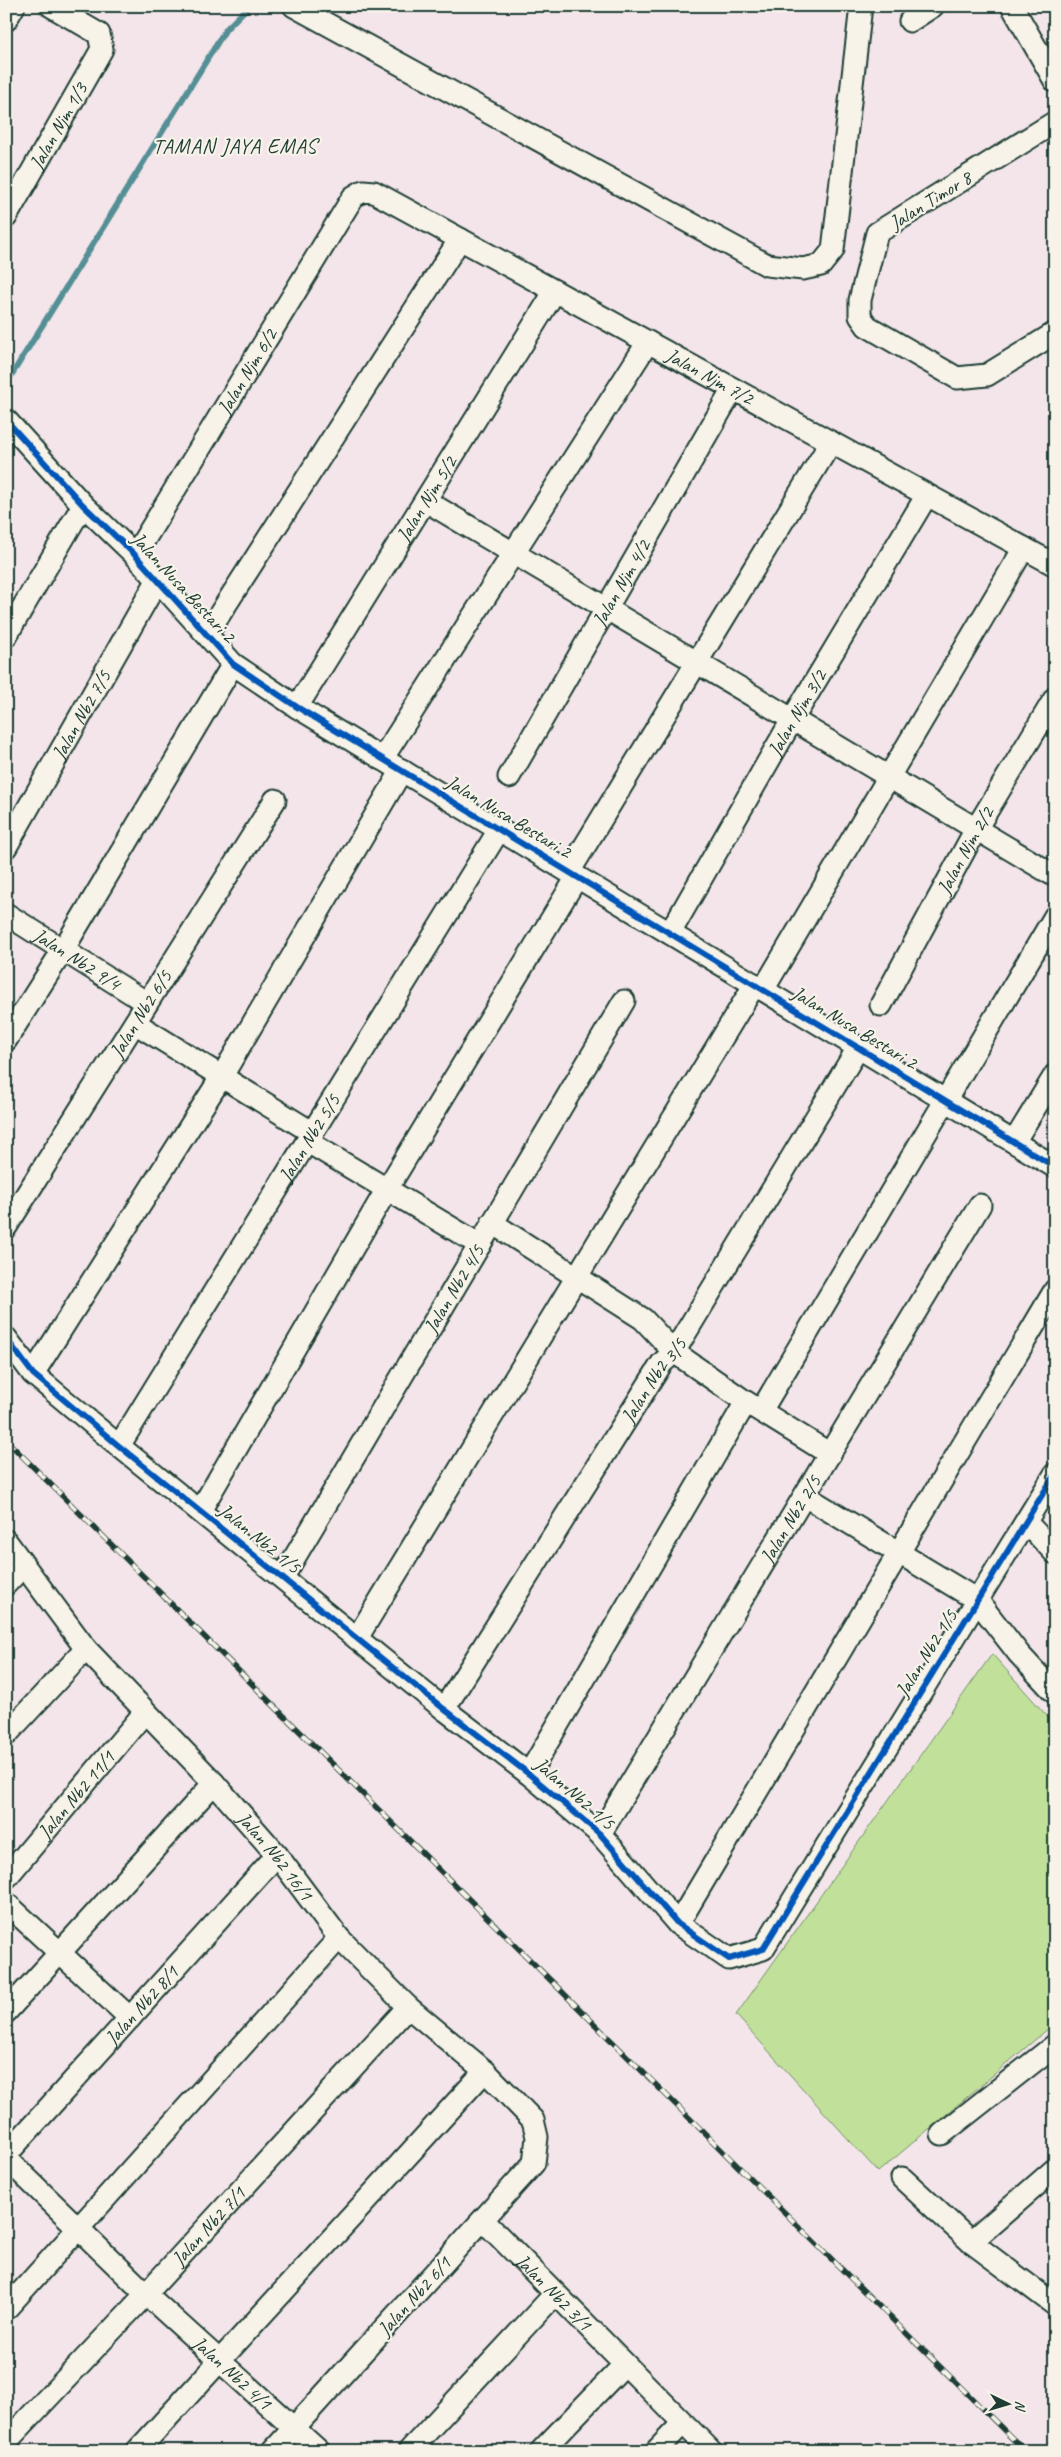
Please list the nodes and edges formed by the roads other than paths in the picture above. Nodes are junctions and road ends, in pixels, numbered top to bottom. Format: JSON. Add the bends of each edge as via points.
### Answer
{"nodes":[{"id":1,"x":14,"y":6,"type":"edge"},
{"id":2,"x":51,"y":6,"type":"edge"},
{"id":3,"x":294,"y":6,"type":"edge"},
{"id":4,"x":861,"y":6,"type":"edge"},
{"id":5,"x":933,"y":6,"type":"edge"},
{"id":6,"x":1012,"y":6,"type":"edge"},
{"id":7,"x":72,"y":12,"type":"edge"},
{"id":8,"x":6,"y":20,"type":"edge"},
{"id":9,"x":910,"y":21,"type":"dead end"},
{"id":10,"x":1055,"y":81,"type":"edge"},
{"id":11,"x":1055,"y":122,"type":"edge"},
{"id":12,"x":363,"y":191,"type":"joint"},
{"id":13,"x":6,"y":216,"type":"edge"},
{"id":14,"x":460,"y":239,"type":"junction"},
{"id":15,"x":555,"y":291,"type":"junction"},
{"id":16,"x":1055,"y":333,"type":"edge"},
{"id":17,"x":648,"y":342,"type":"junction"},
{"id":18,"x":733,"y":389,"type":"junction"},
{"id":19,"x":9,"y":429,"type":"edge"},
{"id":20,"x":830,"y":442,"type":"junction"},
{"id":21,"x":926,"y":495,"type":"junction"},
{"id":22,"x":426,"y":501,"type":"junction"},
{"id":23,"x":83,"y":505,"type":"junction"},
{"id":24,"x":1024,"y":548,"type":"junction"},
{"id":25,"x":514,"y":554,"type":"junction"},
{"id":26,"x":135,"y":556,"type":"junction"},
{"id":27,"x":1055,"y":565,"type":"edge"},
{"id":28,"x":157,"y":581,"type":"junction"},
{"id":29,"x":606,"y":609,"type":"junction"},
{"id":30,"x":207,"y":634,"type":"junction"},
{"id":31,"x":6,"y":636,"type":"edge"},
{"id":32,"x":697,"y":663,"type":"junction"},
{"id":33,"x":233,"y":664,"type":"junction"},
{"id":34,"x":1055,"y":698,"type":"edge"},
{"id":35,"x":297,"y":707,"type":"junction"},
{"id":36,"x":792,"y":720,"type":"junction"},
{"id":37,"x":382,"y":759,"type":"junction"},
{"id":38,"x":402,"y":770,"type":"junction"},
{"id":39,"x":509,"y":777,"type":"dead end"},
{"id":40,"x":889,"y":778,"type":"junction"},
{"id":41,"x":275,"y":800,"type":"dead end"},
{"id":42,"x":976,"y":829,"type":"junction"},
{"id":43,"x":499,"y":830,"type":"junction"},
{"id":44,"x":6,"y":847,"type":"edge"},
{"id":45,"x":573,"y":874,"type":"junction"},
{"id":46,"x":1055,"y":876,"type":"edge"},
{"id":47,"x":6,"y":914,"type":"edge"},
{"id":48,"x":1055,"y":916,"type":"edge"},
{"id":49,"x":670,"y":933,"type":"junction"},
{"id":50,"x":63,"y":950,"type":"junction"},
{"id":51,"x":759,"y":987,"type":"junction"},
{"id":52,"x":624,"y":1001,"type":"dead end"},
{"id":53,"x":147,"y":1003,"type":"junction"},
{"id":54,"x":881,"y":1005,"type":"dead end"},
{"id":55,"x":135,"y":1023,"type":"junction"},
{"id":56,"x":6,"y":1040,"type":"edge"},
{"id":57,"x":858,"y":1048,"type":"junction"},
{"id":58,"x":1055,"y":1075,"type":"edge"},
{"id":59,"x":222,"y":1076,"type":"junction"},
{"id":60,"x":944,"y":1100,"type":"junction"},
{"id":61,"x":311,"y":1138,"type":"junction"},
{"id":62,"x":1014,"y":1142,"type":"junction"},
{"id":63,"x":1055,"y":1167,"type":"edge"},
{"id":64,"x":388,"y":1189,"type":"junction"},
{"id":65,"x":980,"y":1205,"type":"dead end"},
{"id":66,"x":492,"y":1223,"type":"junction"},
{"id":67,"x":6,"y":1227,"type":"edge"},
{"id":68,"x":480,"y":1245,"type":"junction"},
{"id":69,"x":577,"y":1277,"type":"junction"},
{"id":70,"x":1055,"y":1290,"type":"edge"},
{"id":71,"x":6,"y":1338,"type":"edge"},
{"id":72,"x":674,"y":1352,"type":"junction"},
{"id":73,"x":33,"y":1374,"type":"junction"},
{"id":74,"x":754,"y":1407,"type":"junction"},
{"id":75,"x":119,"y":1446,"type":"junction"},
{"id":76,"x":830,"y":1454,"type":"junction"},
{"id":77,"x":1055,"y":1474,"type":"edge"},
{"id":78,"x":805,"y":1496,"type":"junction"},
{"id":79,"x":200,"y":1511,"type":"junction"},
{"id":80,"x":1026,"y":1522,"type":"junction"},
{"id":81,"x":6,"y":1541,"type":"edge"},
{"id":82,"x":899,"y":1553,"type":"junction"},
{"id":83,"x":1055,"y":1554,"type":"edge"},
{"id":84,"x":23,"y":1566,"type":"junction"},
{"id":85,"x":283,"y":1577,"type":"junction"},
{"id":86,"x":6,"y":1584,"type":"edge"},
{"id":87,"x":977,"y":1600,"type":"junction"},
{"id":88,"x":357,"y":1638,"type":"junction"},
{"id":89,"x":86,"y":1649,"type":"junction"},
{"id":90,"x":1055,"y":1692,"type":"edge"},
{"id":91,"x":444,"y":1709,"type":"junction"},
{"id":92,"x":145,"y":1712,"type":"junction"},
{"id":93,"x":6,"y":1735,"type":"edge"},
{"id":94,"x":529,"y":1774,"type":"junction"},
{"id":95,"x":214,"y":1782,"type":"junction"},
{"id":96,"x":600,"y":1834,"type":"junction"},
{"id":97,"x":277,"y":1855,"type":"junction"},
{"id":98,"x":6,"y":1878,"type":"edge"},
{"id":99,"x":6,"y":1903,"type":"edge"},
{"id":100,"x":678,"y":1924,"type":"junction"},
{"id":101,"x":339,"y":1938,"type":"junction"},
{"id":102,"x":61,"y":1952,"type":"junction"},
{"id":103,"x":408,"y":2007,"type":"junction"},
{"id":104,"x":6,"y":2012,"type":"edge"},
{"id":105,"x":130,"y":2018,"type":"junction"},
{"id":106,"x":1055,"y":2045,"type":"edge"},
{"id":107,"x":485,"y":2071,"type":"junction"},
{"id":108,"x":942,"y":2134,"type":"dead end"},
{"id":109,"x":6,"y":2156,"type":"edge"},
{"id":110,"x":534,"y":2163,"type":"joint"},
{"id":111,"x":1055,"y":2169,"type":"edge"},
{"id":112,"x":902,"y":2178,"type":"dead end"},
{"id":113,"x":482,"y":2220,"type":"junction"},
{"id":114,"x":78,"y":2229,"type":"junction"},
{"id":115,"x":972,"y":2242,"type":"junction"},
{"id":116,"x":146,"y":2294,"type":"junction"},
{"id":117,"x":555,"y":2294,"type":"junction"},
{"id":118,"x":1055,"y":2305,"type":"edge"},
{"id":119,"x":6,"y":2309,"type":"edge"},
{"id":120,"x":220,"y":2361,"type":"junction"},
{"id":121,"x":624,"y":2365,"type":"junction"},
{"id":122,"x":683,"y":2423,"type":"junction"},
{"id":123,"x":295,"y":2428,"type":"junction"},
{"id":124,"x":6,"y":2442,"type":"edge"},
{"id":125,"x":137,"y":2451,"type":"edge"},
{"id":126,"x":273,"y":2451,"type":"edge"},
{"id":127,"x":319,"y":2451,"type":"edge"},
{"id":128,"x":409,"y":2451,"type":"edge"},
{"id":129,"x":541,"y":2451,"type":"edge"},
{"id":130,"x":656,"y":2451,"type":"edge"},
{"id":131,"x":711,"y":2451,"type":"edge"}],
"edges":[{"from":1,"to":8,"type":"street"},
{"from":2,"to":7,"type":"street"},
{"from":3,"to":4,"type":"street","via":[[767,265],[803,269],[822,265],[833,250]]},
{"from":5,"to":9,"type":"street"},
{"from":6,"to":10,"type":"street"},
{"from":7,"to":13,"type":"street","name":"Jalan Njm 1/3","via":[[99,34],[102,49]]},
{"from":11,"to":16,"type":"street","name":"Jalan Timor 8","via":[[876,234],[860,300],[860,316],[867,326],[957,378],[987,375]]},
{"from":12,"to":14,"type":"street","name":"Jalan Njm 7/2","via":[[374,192]]},
{"from":12,"to":26,"type":"street","name":"Jalan Njm 6/2","via":[[353,197]]},
{"from":14,"to":15,"type":"street","name":"Jalan Njm 7/2"},
{"from":14,"to":30,"type":"street"},
{"from":15,"to":17,"type":"street","name":"Jalan Njm 7/2"},
{"from":15,"to":22,"type":"street","name":"Jalan Njm 5/2"},
{"from":17,"to":18,"type":"street","name":"Jalan Njm 7/2"},
{"from":17,"to":25,"type":"street"},
{"from":18,"to":20,"type":"street","name":"Jalan Njm 7/2"},
{"from":18,"to":29,"type":"street","name":"Jalan Njm 4/2"},
{"from":19,"to":23,"type":"street","name":"Jalan Nusa Bestari 2"},
{"from":20,"to":21,"type":"street","name":"Jalan Njm 7/2"},
{"from":20,"to":32,"type":"street"},
{"from":21,"to":24,"type":"street","name":"Jalan Njm 7/2"},
{"from":21,"to":36,"type":"street","name":"Jalan Njm 3/2"},
{"from":22,"to":25,"type":"street"},
{"from":22,"to":35,"type":"street","name":"Jalan Njm 5/2"},
{"from":23,"to":26,"type":"street","name":"Jalan Nusa Bestari 2"},
{"from":23,"to":31,"type":"street"},
{"from":24,"to":27,"type":"street","name":"Jalan Njm 7/2"},
{"from":24,"to":40,"type":"street"},
{"from":25,"to":29,"type":"street"},
{"from":25,"to":37,"type":"street"},
{"from":26,"to":28,"type":"street","name":"Jalan Nusa Bestari 2"},
{"from":28,"to":30,"type":"street","name":"Jalan Nusa Bestari 2"},
{"from":28,"to":44,"type":"street","name":"Jalan Nb2 7/5"},
{"from":29,"to":32,"type":"street"},
{"from":29,"to":39,"type":"street","name":"Jalan Njm 4/2"},
{"from":30,"to":33,"type":"street","name":"Jalan Nusa Bestari 2"},
{"from":32,"to":36,"type":"street"},
{"from":32,"to":45,"type":"street"},
{"from":33,"to":35,"type":"street","name":"Jalan Nusa Bestari 2"},
{"from":33,"to":50,"type":"street"},
{"from":34,"to":42,"type":"street","name":"Jalan Njm 2/2"},
{"from":35,"to":37,"type":"street","name":"Jalan Nusa Bestari 2"},
{"from":36,"to":40,"type":"street"},
{"from":36,"to":49,"type":"street","name":"Jalan Njm 3/2"},
{"from":37,"to":38,"type":"street","name":"Jalan Nusa Bestari 2"},
{"from":38,"to":43,"type":"street","name":"Jalan Nusa Bestari 2"},
{"from":38,"to":59,"type":"street"},
{"from":40,"to":42,"type":"street"},
{"from":40,"to":51,"type":"street"},
{"from":41,"to":53,"type":"street","name":"Jalan Nb2 6/5"},
{"from":42,"to":46,"type":"street"},
{"from":42,"to":54,"type":"street","name":"Jalan Njm 2/2"},
{"from":43,"to":45,"type":"street","name":"Jalan Nusa Bestari 2"},
{"from":43,"to":61,"type":"street","name":"Jalan Nb2 5/5"},
{"from":45,"to":49,"type":"street","name":"Jalan Nusa Bestari 2"},
{"from":45,"to":64,"type":"street"},
{"from":47,"to":50,"type":"street","name":"Jalan Nb2 9/4"},
{"from":48,"to":60,"type":"street"},
{"from":49,"to":51,"type":"street","name":"Jalan Nusa Bestari 2"},
{"from":50,"to":53,"type":"street","name":"Jalan Nb2 9/4"},
{"from":50,"to":56,"type":"street"},
{"from":51,"to":57,"type":"street","name":"Jalan Nusa Bestari 2"},
{"from":51,"to":69,"type":"street"},
{"from":52,"to":66,"type":"street","name":"Jalan Nb2 4/5"},
{"from":53,"to":55,"type":"street","name":"Jalan Nb2 6/5"},
{"from":55,"to":59,"type":"street"},
{"from":55,"to":67,"type":"street","name":"Jalan Nb2 6/5"},
{"from":57,"to":60,"type":"street","name":"Jalan Nusa Bestari 2"},
{"from":57,"to":72,"type":"street","name":"Jalan Nb2 3/5"},
{"from":58,"to":62,"type":"street"},
{"from":59,"to":61,"type":"street"},
{"from":59,"to":73,"type":"street"},
{"from":60,"to":62,"type":"street","name":"Jalan Nusa Bestari 2"},
{"from":60,"to":74,"type":"street"},
{"from":61,"to":64,"type":"street"},
{"from":61,"to":75,"type":"street","name":"Jalan Nb2 5/5"},
{"from":62,"to":63,"type":"street","name":"Jalan Nusa Bestari 2"},
{"from":64,"to":68,"type":"street"},
{"from":64,"to":79,"type":"street"},
{"from":65,"to":76,"type":"street","name":"Jalan Nb2 2/5"},
{"from":66,"to":68,"type":"street","name":"Jalan Nb2 4/5"},
{"from":66,"to":69,"type":"street"},
{"from":68,"to":85,"type":"street","name":"Jalan Nb2 4/5"},
{"from":69,"to":72,"type":"street","via":[[643,1319]]},
{"from":69,"to":88,"type":"street"},
{"from":70,"to":82,"type":"street"},
{"from":71,"to":73,"type":"street","name":"Jalan Nb2 1/5"},
{"from":72,"to":74,"type":"street"},
{"from":72,"to":91,"type":"street","name":"Jalan Nb2 3/5","via":[[662,1363]]},
{"from":73,"to":75,"type":"street","name":"Jalan Nb2 1/5"},
{"from":74,"to":76,"type":"street"},
{"from":74,"to":94,"type":"street"},
{"from":75,"to":79,"type":"street","name":"Jalan Nb2 1/5"},
{"from":76,"to":78,"type":"street","name":"Jalan Nb2 2/5"},
{"from":77,"to":80,"type":"street","name":"Jalan Nb2 1/5"},
{"from":78,"to":82,"type":"street"},
{"from":78,"to":96,"type":"street","name":"Jalan Nb2 2/5"},
{"from":79,"to":85,"type":"street","name":"Jalan Nb2 1/5"},
{"from":80,"to":83,"type":"street"},
{"from":80,"to":87,"type":"street","name":"Jalan Nb2 1/5"},
{"from":81,"to":84,"type":"street","name":"Jalan Nb2 16/1"},
{"from":82,"to":87,"type":"street"},
{"from":82,"to":100,"type":"street"},
{"from":84,"to":86,"type":"street"},
{"from":84,"to":89,"type":"street","name":"Jalan Nb2 16/1"},
{"from":85,"to":88,"type":"street","name":"Jalan Nb2 1/5"},
{"from":87,"to":90,"type":"street","via":[[1019,1654]]},
{"from":87,"to":100,"type":"street","name":"Jalan Nb2 1/5","via":[[763,1949],[729,1959]]},
{"from":88,"to":91,"type":"street","name":"Jalan Nb2 1/5"},
{"from":89,"to":92,"type":"street","name":"Jalan Nb2 16/1"},
{"from":89,"to":93,"type":"street"},
{"from":91,"to":94,"type":"street","name":"Jalan Nb2 1/5"},
{"from":92,"to":95,"type":"street","name":"Jalan Nb2 16/1"},
{"from":92,"to":98,"type":"street","name":"Jalan Nb2 11/1"},
{"from":94,"to":96,"type":"street","name":"Jalan Nb2 1/5"},
{"from":95,"to":97,"type":"street","name":"Jalan Nb2 16/1"},
{"from":95,"to":102,"type":"street"},
{"from":96,"to":100,"type":"street","name":"Jalan Nb2 1/5"},
{"from":97,"to":101,"type":"street","name":"Jalan Nb2 16/1"},
{"from":97,"to":105,"type":"street","name":"Jalan Nb2 8/1"},
{"from":99,"to":102,"type":"street"},
{"from":101,"to":103,"type":"street","name":"Jalan Nb2 16/1"},
{"from":101,"to":114,"type":"street"},
{"from":102,"to":104,"type":"street"},
{"from":102,"to":105,"type":"street"},
{"from":103,"to":107,"type":"street","name":"Jalan Nb2 16/1"},
{"from":103,"to":116,"type":"street","name":"Jalan Nb2 7/1"},
{"from":105,"to":109,"type":"street","name":"Jalan Nb2 8/1"},
{"from":106,"to":108,"type":"street"},
{"from":107,"to":110,"type":"street","name":"Jalan Nb2 16/1","via":[[533,2120],[538,2137]]},
{"from":107,"to":120,"type":"street"},
{"from":109,"to":114,"type":"street","name":"Jalan Nb2 4/1"},
{"from":110,"to":113,"type":"street","name":"Jalan Nb2 6/1"},
{"from":111,"to":115,"type":"street"},
{"from":112,"to":115,"type":"street"},
{"from":113,"to":117,"type":"street","name":"Jalan Nb2 3/1"},
{"from":113,"to":123,"type":"street","name":"Jalan Nb2 6/1"},
{"from":114,"to":116,"type":"street","name":"Jalan Nb2 4/1"},
{"from":114,"to":119,"type":"street"},
{"from":115,"to":118,"type":"street"},
{"from":116,"to":120,"type":"street","name":"Jalan Nb2 4/1"},
{"from":116,"to":124,"type":"street","name":"Jalan Nb2 7/1"},
{"from":117,"to":121,"type":"street","name":"Jalan Nb2 3/1"},
{"from":117,"to":128,"type":"street"},
{"from":120,"to":123,"type":"street","name":"Jalan Nb2 4/1"},
{"from":120,"to":125,"type":"street"},
{"from":121,"to":122,"type":"street","name":"Jalan Nb2 3/1"},
{"from":121,"to":129,"type":"street"},
{"from":122,"to":130,"type":"street"},
{"from":122,"to":131,"type":"street","name":"Jalan Nb2 3/1"},
{"from":123,"to":126,"type":"street","name":"Jalan Nb2 6/1"},
{"from":123,"to":127,"type":"street","name":"Jalan Nb2 4/1"}]}
